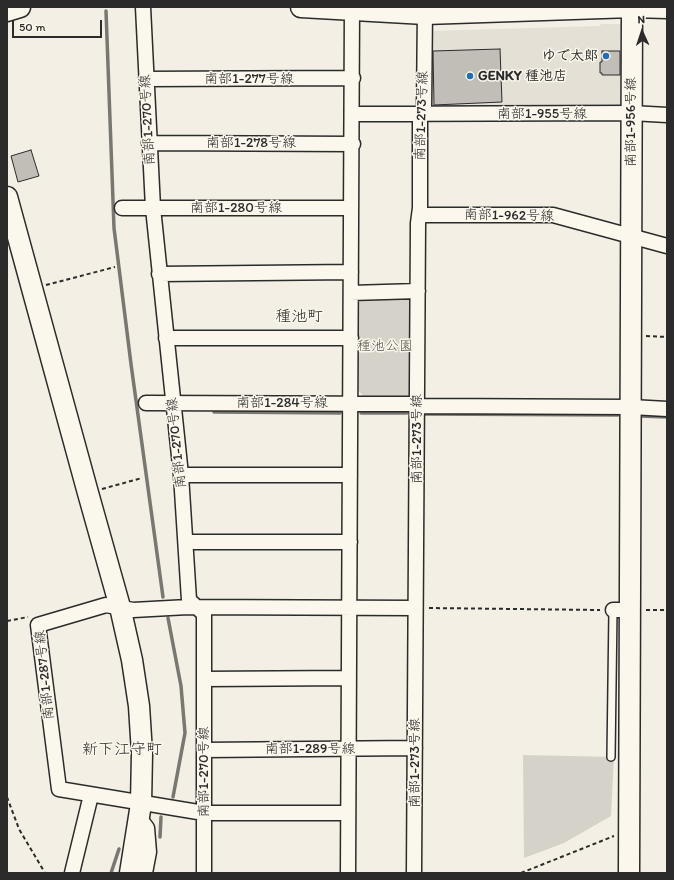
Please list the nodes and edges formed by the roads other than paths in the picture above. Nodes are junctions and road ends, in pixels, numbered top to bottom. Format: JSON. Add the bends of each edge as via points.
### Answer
{"nodes":[{"id":1,"x":20,"y":7,"type":"edge"},
{"id":2,"x":143,"y":7,"type":"edge"},
{"id":3,"x":301,"y":7,"type":"edge"},
{"id":4,"x":632,"y":7,"type":"edge"},
{"id":5,"x":554,"y":8,"type":"edge"},
{"id":6,"x":667,"y":8,"type":"edge"},
{"id":7,"x":352,"y":9,"type":"edge"},
{"id":8,"x":425,"y":10,"type":"edge"},
{"id":9,"x":7,"y":11,"type":"edge"},
{"id":10,"x":353,"y":78,"type":"junction"},
{"id":11,"x":146,"y":79,"type":"junction"},
{"id":12,"x":631,"y":113,"type":"junction"},
{"id":13,"x":353,"y":114,"type":"junction"},
{"id":14,"x":420,"y":114,"type":"junction"},
{"id":15,"x":667,"y":115,"type":"edge"},
{"id":16,"x":149,"y":143,"type":"junction"},
{"id":17,"x":353,"y":144,"type":"junction"},
{"id":18,"x":7,"y":197,"type":"edge"},
{"id":19,"x":122,"y":208,"type":"dead end"},
{"id":20,"x":153,"y":208,"type":"junction"},
{"id":21,"x":351,"y":208,"type":"junction"},
{"id":22,"x":419,"y":215,"type":"junction"},
{"id":23,"x":631,"y":236,"type":"junction"},
{"id":24,"x":667,"y":246,"type":"edge"},
{"id":25,"x":351,"y":272,"type":"junction"},
{"id":26,"x":159,"y":274,"type":"junction"},
{"id":27,"x":418,"y":291,"type":"junction"},
{"id":28,"x":351,"y":293,"type":"junction"},
{"id":29,"x":166,"y":338,"type":"junction"},
{"id":30,"x":351,"y":338,"type":"junction"},
{"id":31,"x":146,"y":403,"type":"dead end"},
{"id":32,"x":173,"y":403,"type":"junction"},
{"id":33,"x":351,"y":404,"type":"junction"},
{"id":34,"x":417,"y":405,"type":"junction"},
{"id":35,"x":631,"y":407,"type":"junction"},
{"id":36,"x":667,"y":409,"type":"edge"},
{"id":37,"x":181,"y":475,"type":"junction"},
{"id":38,"x":350,"y":475,"type":"junction"},
{"id":39,"x":186,"y":542,"type":"junction"},
{"id":40,"x":350,"y":542,"type":"junction"},
{"id":41,"x":120,"y":607,"type":"junction"},
{"id":42,"x":198,"y":608,"type":"junction"},
{"id":43,"x":350,"y":608,"type":"junction"},
{"id":44,"x":415,"y":608,"type":"junction"},
{"id":45,"x":622,"y":610,"type":"junction"},
{"id":46,"x":349,"y":678,"type":"junction"},
{"id":47,"x":204,"y":679,"type":"junction"},
{"id":48,"x":415,"y":748,"type":"junction"},
{"id":49,"x":349,"y":749,"type":"junction"},
{"id":50,"x":204,"y":750,"type":"junction"},
{"id":51,"x":610,"y":757,"type":"dead end"},
{"id":52,"x":91,"y":795,"type":"junction"},
{"id":53,"x":139,"y":810,"type":"junction"},
{"id":54,"x":204,"y":813,"type":"junction"},
{"id":55,"x":348,"y":813,"type":"junction"},
{"id":56,"x":72,"y":873,"type":"edge"},
{"id":57,"x":130,"y":873,"type":"edge"},
{"id":58,"x":145,"y":873,"type":"edge"},
{"id":59,"x":204,"y":873,"type":"edge"},
{"id":60,"x":348,"y":873,"type":"edge"},
{"id":61,"x":414,"y":873,"type":"edge"},
{"id":62,"x":629,"y":873,"type":"edge"}],
"edges":[{"from":1,"to":9,"type":"street"},
{"from":2,"to":11,"type":"street","name":"南部1-270号線"},
{"from":3,"to":7,"type":"street"},
{"from":4,"to":5,"type":"street"},
{"from":4,"to":6,"type":"street"},
{"from":4,"to":12,"type":"street","name":"南部1-956号線"},
{"from":5,"to":8,"type":"street"},
{"from":7,"to":8,"type":"street"},
{"from":7,"to":10,"type":"street"},
{"from":8,"to":14,"type":"street","name":"南部1-273号線","via":[[424,109]]},
{"from":10,"to":11,"type":"street","name":"南部1-277号線"},
{"from":10,"to":13,"type":"street"},
{"from":11,"to":16,"type":"street","name":"南部1-270号線"},
{"from":12,"to":14,"type":"street","name":"南部1-955号線"},
{"from":12,"to":15,"type":"street","name":"南部1-955号線"},
{"from":12,"to":23,"type":"street","name":"南部1-956号線"},
{"from":13,"to":14,"type":"street","name":"南部1-955号線"},
{"from":13,"to":17,"type":"street"},
{"from":14,"to":22,"type":"street","name":"南部1-273号線"},
{"from":16,"to":17,"type":"street","name":"南部1-278号線"},
{"from":16,"to":20,"type":"street","name":"南部1-270号線"},
{"from":17,"to":21,"type":"street"},
{"from":18,"to":41,"type":"street"},
{"from":19,"to":20,"type":"street","name":"南部1-280号線"},
{"from":20,"to":21,"type":"street","name":"南部1-280号線"},
{"from":20,"to":26,"type":"street","name":"南部1-270号線"},
{"from":21,"to":25,"type":"street"},
{"from":22,"to":23,"type":"street","name":"南部1-962号線","via":[[553,215]]},
{"from":22,"to":27,"type":"street","name":"南部1-273号線"},
{"from":23,"to":24,"type":"street","name":"南部1-962号線"},
{"from":23,"to":35,"type":"street","name":"南部1-956号線"},
{"from":25,"to":26,"type":"street"},
{"from":25,"to":28,"type":"street"},
{"from":26,"to":29,"type":"street","name":"南部1-270号線"},
{"from":27,"to":28,"type":"street"},
{"from":27,"to":34,"type":"street","name":"南部1-273号線"},
{"from":28,"to":30,"type":"street"},
{"from":29,"to":30,"type":"street"},
{"from":29,"to":32,"type":"street","name":"南部1-270号線"},
{"from":30,"to":33,"type":"street"},
{"from":31,"to":32,"type":"street","name":"南部1-284号線"},
{"from":32,"to":33,"type":"street","name":"南部1-284号線"},
{"from":32,"to":37,"type":"street","name":"南部1-270号線"},
{"from":33,"to":34,"type":"street","name":"南部1-284号線"},
{"from":33,"to":38,"type":"street"},
{"from":34,"to":35,"type":"street","name":"南部1-284号線"},
{"from":34,"to":44,"type":"street","name":"南部1-273号線"},
{"from":35,"to":36,"type":"street","name":"南部1-284号線"},
{"from":35,"to":45,"type":"street","name":"南部1-956号線"},
{"from":37,"to":38,"type":"street"},
{"from":37,"to":39,"type":"street","name":"南部1-270号線"},
{"from":38,"to":40,"type":"street"},
{"from":39,"to":40,"type":"street"},
{"from":39,"to":42,"type":"street","name":"南部1-270号線","via":[[189,600]]},
{"from":40,"to":43,"type":"street"},
{"from":41,"to":42,"type":"street","name":"南部1-287号線","via":[[133,610]]},
{"from":41,"to":52,"type":"street","name":"南部1-287号線","via":[[106,605],[38,625],[59,789]]},
{"from":41,"to":53,"type":"street","via":[[139,706],[142,753]]},
{"from":42,"to":43,"type":"street","name":"南部1-287号線"},
{"from":42,"to":47,"type":"street","name":"南部1-270号線","via":[[204,614]]},
{"from":43,"to":44,"type":"street","name":"南部1-287号線"},
{"from":43,"to":46,"type":"street"},
{"from":44,"to":48,"type":"street","name":"南部1-273号線"},
{"from":45,"to":51,"type":"lane"},
{"from":45,"to":62,"type":"street","name":"南部1-956号線"},
{"from":46,"to":47,"type":"street"},
{"from":46,"to":49,"type":"street"},
{"from":47,"to":50,"type":"street","name":"南部1-270号線"},
{"from":48,"to":49,"type":"street","name":"南部1-289号線"},
{"from":48,"to":61,"type":"street","name":"南部1-273号線"},
{"from":49,"to":50,"type":"street","name":"南部1-289号線"},
{"from":49,"to":55,"type":"street"},
{"from":50,"to":54,"type":"street","name":"南部1-270号線"},
{"from":52,"to":53,"type":"street","name":"南部1-287号線"},
{"from":52,"to":56,"type":"street"},
{"from":53,"to":54,"type":"street","name":"南部1-287号線"},
{"from":53,"to":57,"type":"street"},
{"from":53,"to":58,"type":"street","via":[[147,828],[149,852]]},
{"from":54,"to":55,"type":"street","name":"南部1-287号線"},
{"from":54,"to":59,"type":"street","name":"南部1-270号線"},
{"from":55,"to":60,"type":"street"}]}
